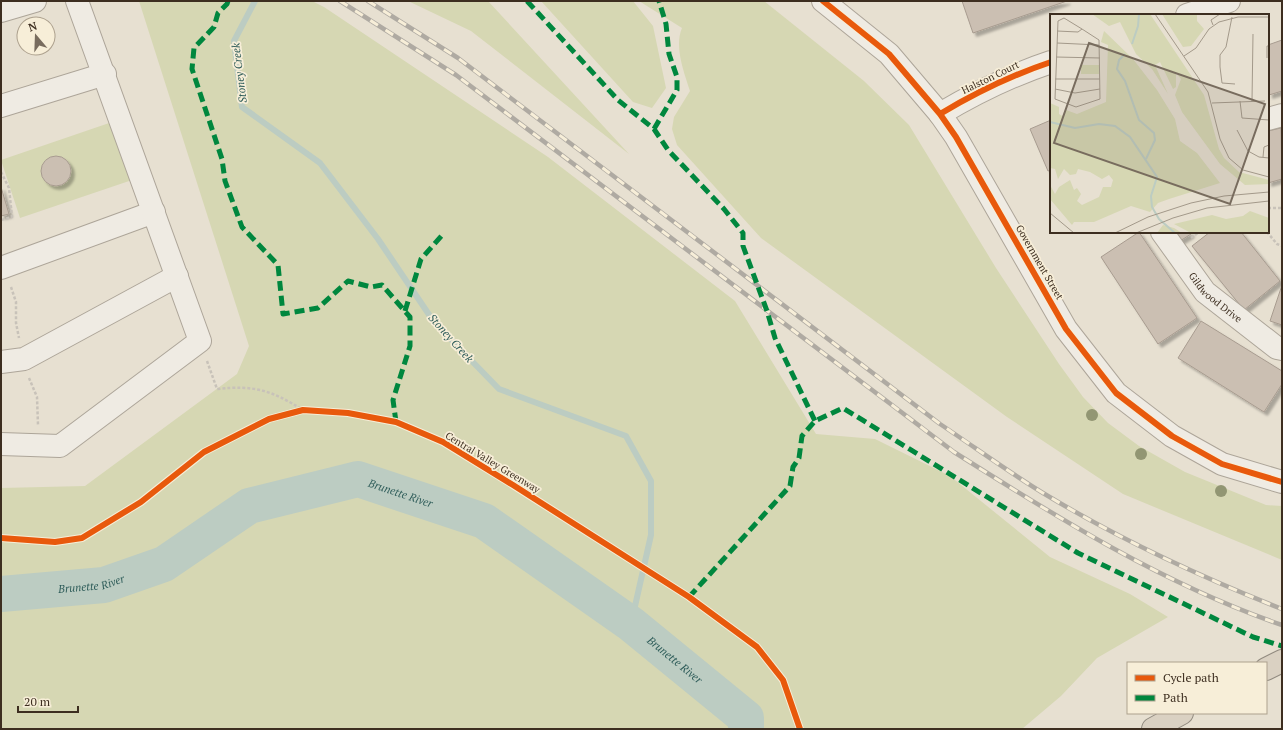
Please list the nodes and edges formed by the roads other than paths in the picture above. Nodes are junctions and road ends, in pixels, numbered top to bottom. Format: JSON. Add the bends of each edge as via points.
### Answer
{"nodes":[{"id":1,"x":35,"y":1,"type":"edge"},
{"id":2,"x":77,"y":1,"type":"edge"},
{"id":3,"x":823,"y":1,"type":"edge"},
{"id":4,"x":1229,"y":1,"type":"edge"},
{"id":5,"x":1188,"y":10,"type":"edge"},
{"id":6,"x":1,"y":11,"type":"edge"},
{"id":7,"x":1050,"y":62,"type":"edge"},
{"id":8,"x":105,"y":74,"type":"junction"},
{"id":9,"x":1,"y":106,"type":"edge"},
{"id":10,"x":940,"y":114,"type":"junction"},
{"id":11,"x":1282,"y":115,"type":"edge"},
{"id":12,"x":1269,"y":119,"type":"edge"},
{"id":13,"x":154,"y":212,"type":"junction"},
{"id":14,"x":1163,"y":233,"type":"edge"},
{"id":15,"x":1,"y":268,"type":"edge"},
{"id":16,"x":177,"y":276,"type":"junction"},
{"id":17,"x":1282,"y":349,"type":"edge"},
{"id":18,"x":1,"y":362,"type":"edge"},
{"id":19,"x":1,"y":444,"type":"edge"},
{"id":20,"x":1282,"y":482,"type":"edge"},
{"id":21,"x":1282,"y":661,"type":"edge"},
{"id":22,"x":1267,"y":668,"type":"edge"},
{"id":23,"x":1180,"y":714,"type":"edge"},
{"id":24,"x":1152,"y":729,"type":"edge"}],
"edges":[{"from":1,"to":6,"type":"street"},
{"from":2,"to":8,"type":"street"},
{"from":3,"to":10,"type":"street","name":"Government Street","via":[[889,54]]},
{"from":4,"to":5,"type":"street"},
{"from":7,"to":10,"type":"street","name":"Halston Court","via":[[1022,72]]},
{"from":8,"to":9,"type":"street"},
{"from":8,"to":13,"type":"street"},
{"from":10,"to":20,"type":"street","name":"Government Street","via":[[956,137],[1066,329],[1116,393],[1172,436],[1222,464]]},
{"from":11,"to":12,"type":"street"},
{"from":13,"to":15,"type":"street"},
{"from":13,"to":16,"type":"street"},
{"from":14,"to":17,"type":"street","name":"Gildwood Drive","via":[[1205,292],[1277,348]]},
{"from":16,"to":18,"type":"street","via":[[24,359]]},
{"from":16,"to":19,"type":"street","via":[[200,341],[60,446]]},
{"from":21,"to":22,"type":"highway"},
{"from":23,"to":24,"type":"highway"}]}
